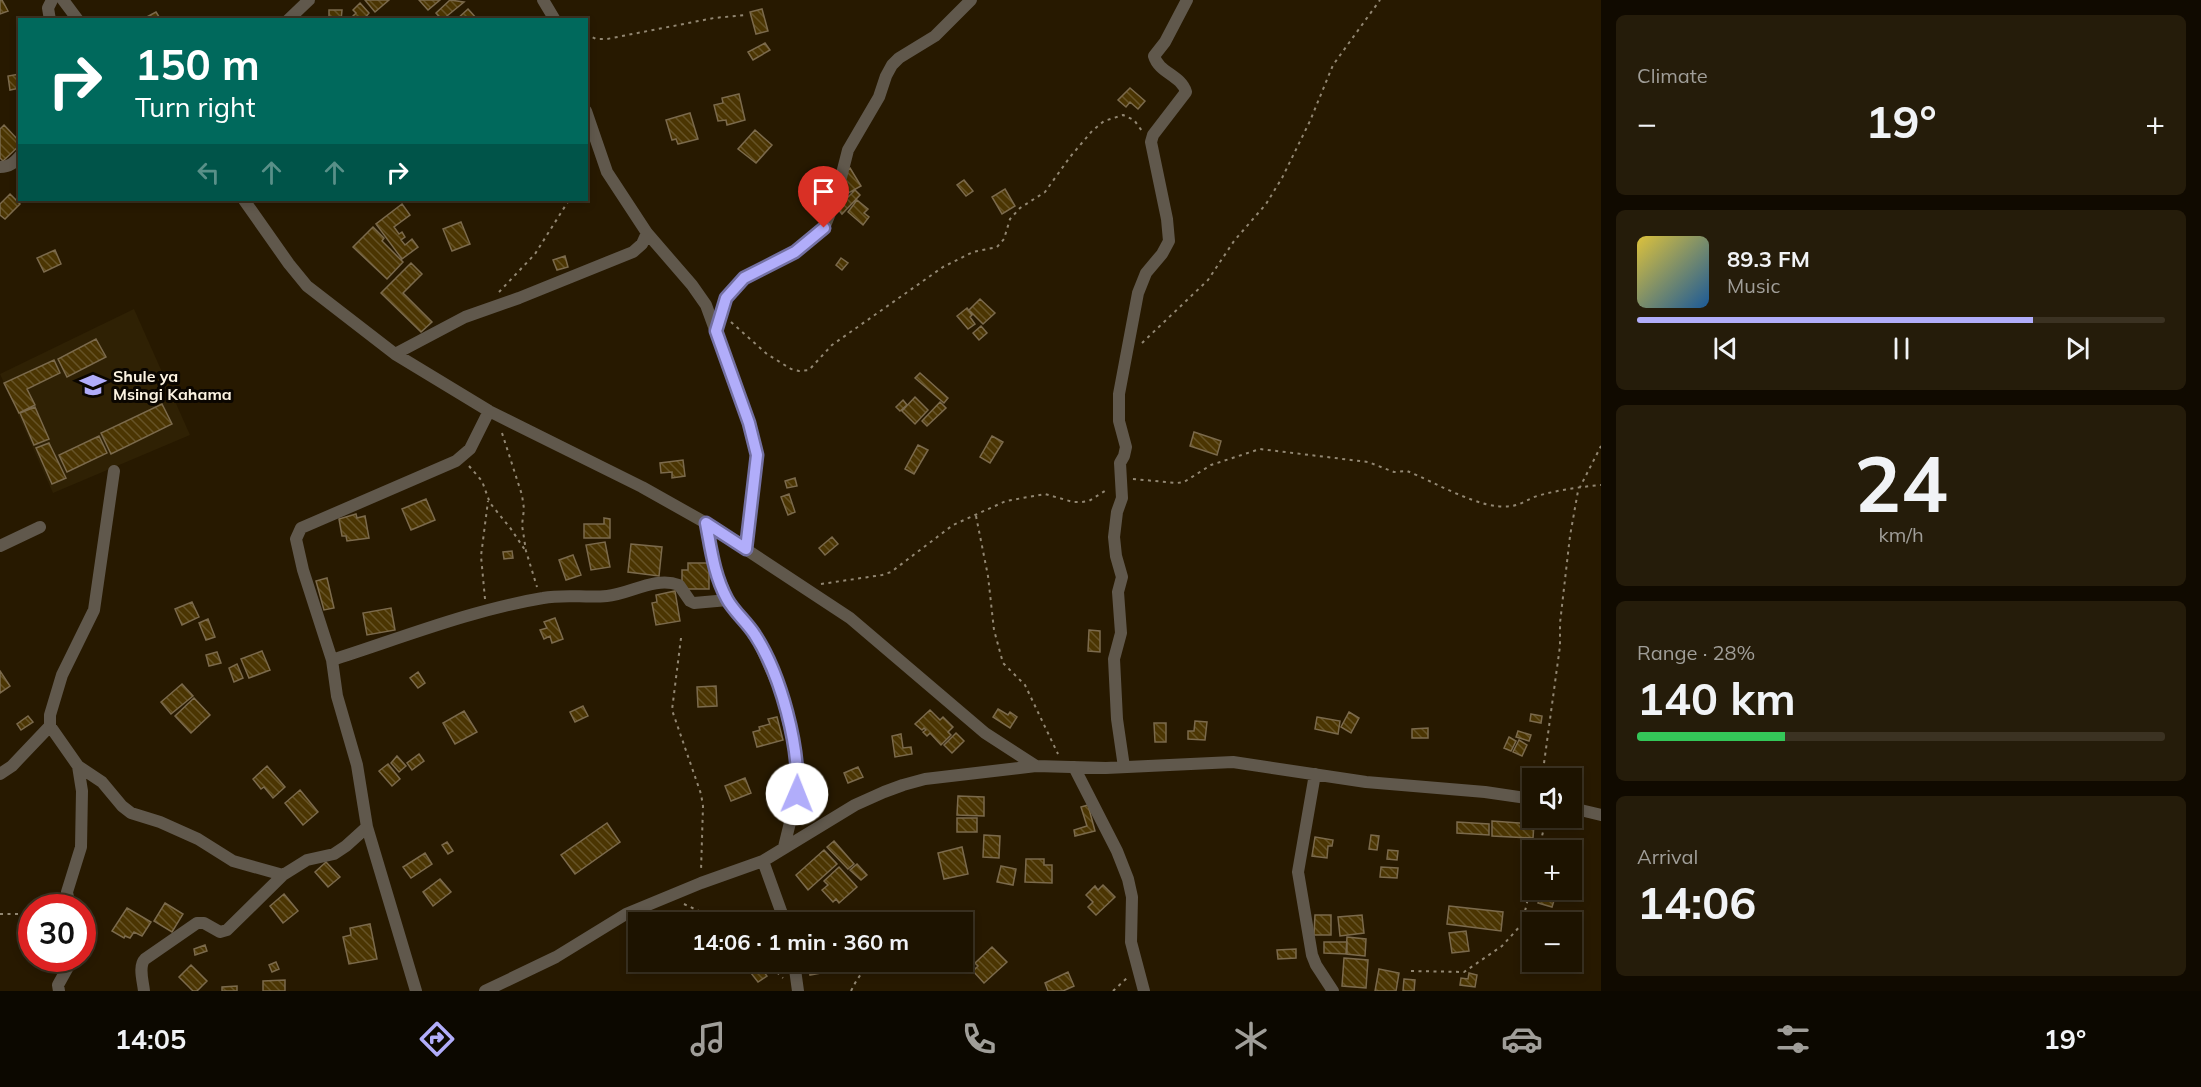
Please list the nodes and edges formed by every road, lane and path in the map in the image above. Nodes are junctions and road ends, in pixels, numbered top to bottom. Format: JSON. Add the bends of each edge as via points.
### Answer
{"nodes":[{"id":1,"x":52,"y":0,"type":"edge"},
{"id":2,"x":63,"y":0,"type":"edge"},
{"id":3,"x":309,"y":0,"type":"edge"},
{"id":4,"x":543,"y":0,"type":"edge"},
{"id":5,"x":971,"y":0,"type":"edge"},
{"id":6,"x":1187,"y":0,"type":"edge"},
{"id":7,"x":1380,"y":0,"type":"edge"},
{"id":8,"x":745,"y":15,"type":"dead end"},
{"id":9,"x":50,"y":18,"type":"edge"},
{"id":10,"x":76,"y":18,"type":"edge"},
{"id":11,"x":290,"y":18,"type":"edge"},
{"id":12,"x":554,"y":18,"type":"edge"},
{"id":13,"x":588,"y":35,"type":"edge"},
{"id":14,"x":588,"y":117,"type":"edge"},
{"id":15,"x":1152,"y":146,"type":"junction"},
{"id":16,"x":18,"y":158,"type":"edge"},
{"id":17,"x":0,"y":167,"type":"edge"},
{"id":18,"x":245,"y":201,"type":"edge"},
{"id":19,"x":567,"y":201,"type":"edge"},
{"id":20,"x":647,"y":233,"type":"junction"},
{"id":21,"x":490,"y":308,"type":"junction"},
{"id":22,"x":721,"y":314,"type":"junction"},
{"id":23,"x":716,"y":331,"type":"junction"},
{"id":24,"x":395,"y":354,"type":"junction"},
{"id":25,"x":1126,"y":361,"type":"junction"},
{"id":26,"x":493,"y":413,"type":"junction"},
{"id":27,"x":1601,"y":446,"type":"edge"},
{"id":28,"x":456,"y":461,"type":"junction"},
{"id":29,"x":114,"y":471,"type":"dead end"},
{"id":30,"x":1121,"y":482,"type":"junction"},
{"id":31,"x":1601,"y":486,"type":"edge"},
{"id":32,"x":1580,"y":487,"type":"junction"},
{"id":33,"x":488,"y":499,"type":"junction"},
{"id":34,"x":976,"y":516,"type":"junction"},
{"id":35,"x":706,"y":523,"type":"junction"},
{"id":36,"x":40,"y":527,"type":"dead end"},
{"id":37,"x":0,"y":546,"type":"edge"},
{"id":38,"x":746,"y":549,"type":"junction"},
{"id":39,"x":526,"y":551,"type":"junction"},
{"id":40,"x":801,"y":587,"type":"junction"},
{"id":41,"x":542,"y":598,"type":"junction"},
{"id":42,"x":728,"y":600,"type":"junction"},
{"id":43,"x":486,"y":611,"type":"junction"},
{"id":44,"x":681,"y":638,"type":"dead end"},
{"id":45,"x":332,"y":660,"type":"junction"},
{"id":46,"x":50,"y":720,"type":"junction"},
{"id":47,"x":78,"y":766,"type":"junction"},
{"id":48,"x":1036,"y":766,"type":"junction"},
{"id":49,"x":1069,"y":767,"type":"junction"},
{"id":50,"x":1124,"y":767,"type":"junction"},
{"id":51,"x":1543,"y":768,"type":"edge"},
{"id":52,"x":0,"y":774,"type":"edge"},
{"id":53,"x":1315,"y":774,"type":"junction"},
{"id":54,"x":1522,"y":797,"type":"edge"},
{"id":55,"x":1582,"y":810,"type":"edge"},
{"id":56,"x":1601,"y":815,"type":"edge"},
{"id":57,"x":367,"y":827,"type":"junction"},
{"id":58,"x":784,"y":847,"type":"junction"},
{"id":59,"x":763,"y":861,"type":"junction"},
{"id":60,"x":283,"y":875,"type":"junction"},
{"id":61,"x":701,"y":883,"type":"junction"},
{"id":62,"x":67,"y":892,"type":"joint"},
{"id":63,"x":64,"y":894,"type":"edge"},
{"id":64,"x":668,"y":897,"type":"junction"},
{"id":65,"x":1528,"y":900,"type":"edge"},
{"id":66,"x":700,"y":912,"type":"edge"},
{"id":67,"x":781,"y":912,"type":"edge"},
{"id":68,"x":0,"y":914,"type":"edge"},
{"id":69,"x":18,"y":914,"type":"edge"},
{"id":70,"x":1137,"y":968,"type":"junction"},
{"id":71,"x":1410,"y":971,"type":"dead end"},
{"id":72,"x":66,"y":972,"type":"edge"},
{"id":73,"x":777,"y":972,"type":"edge"},
{"id":74,"x":862,"y":972,"type":"edge"},
{"id":75,"x":794,"y":987,"type":"edge"},
{"id":76,"x":57,"y":989,"type":"edge"},
{"id":77,"x":852,"y":990,"type":"edge"},
{"id":78,"x":144,"y":991,"type":"edge"},
{"id":79,"x":416,"y":991,"type":"edge"},
{"id":80,"x":485,"y":991,"type":"edge"},
{"id":81,"x":1113,"y":991,"type":"edge"},
{"id":82,"x":1144,"y":991,"type":"edge"},
{"id":83,"x":1333,"y":991,"type":"edge"}],
"edges":[{"from":1,"to":9,"type":"street"},
{"from":2,"to":10,"type":"street"},
{"from":3,"to":11,"type":"street"},
{"from":4,"to":12,"type":"street"},
{"from":5,"to":22,"type":"street","via":[[935,36],[892,65],[879,97],[848,150],[824,228],[795,252],[744,278],[726,298]]},
{"from":6,"to":15,"type":"street","via":[[1154,57],[1183,84],[1186,92],[1153,135]]},
{"from":7,"to":25,"type":"path","via":[[1333,65],[1306,129],[1266,204],[1208,280],[1152,331]]},
{"from":8,"to":13,"type":"path","via":[[607,39]]},
{"from":14,"to":20,"type":"street","via":[[604,165]]},
{"from":15,"to":22,"type":"path","via":[[1130,117],[1117,115],[1104,121],[1080,144],[1045,192],[1010,219],[997,247],[973,252],[943,267],[832,345],[809,370],[791,369],[767,354]]},
{"from":15,"to":25,"type":"street","via":[[1169,240],[1142,281]]},
{"from":16,"to":17,"type":"street"},
{"from":18,"to":24,"type":"street","via":[[307,286]]},
{"from":19,"to":21,"type":"path","via":[[535,254],[501,289]]},
{"from":20,"to":21,"type":"street","via":[[633,252]]},
{"from":20,"to":23,"type":"street","via":[[699,294]]},
{"from":21,"to":24,"type":"street","via":[[465,316]]},
{"from":22,"to":23,"type":"street"},
{"from":23,"to":38,"type":"street","via":[[757,455]]},
{"from":24,"to":26,"type":"street"},
{"from":25,"to":30,"type":"street","via":[[1119,394],[1119,421],[1126,442],[1120,463]]},
{"from":26,"to":28,"type":"street","via":[[470,449]]},
{"from":26,"to":35,"type":"street"},
{"from":26,"to":39,"type":"path","via":[[522,495]]},
{"from":27,"to":32,"type":"path"},
{"from":28,"to":33,"type":"path","via":[[474,470]]},
{"from":28,"to":45,"type":"street","via":[[308,525],[298,533],[303,570]]},
{"from":29,"to":46,"type":"street","via":[[94,610],[62,675]]},
{"from":30,"to":32,"type":"path","via":[[1135,478],[1184,482],[1211,465],[1260,449],[1368,462],[1394,472],[1407,471],[1478,502],[1504,507]]},
{"from":30,"to":34,"type":"path","via":[[1089,501],[1073,502],[1036,494],[1014,498]]},
{"from":30,"to":50,"type":"street","via":[[1122,498],[1114,537],[1122,577],[1118,592],[1121,633],[1114,659]]},
{"from":31,"to":32,"type":"path"},
{"from":32,"to":51,"type":"path","via":[[1570,536]]},
{"from":33,"to":39,"type":"path"},
{"from":33,"to":43,"type":"path","via":[[481,556]]},
{"from":34,"to":40,"type":"path","via":[[953,525],[891,572]]},
{"from":34,"to":49,"type":"path","via":[[1003,663],[1025,685]]},
{"from":35,"to":38,"type":"street"},
{"from":35,"to":42,"type":"street","via":[[715,568]]},
{"from":36,"to":37,"type":"street"},
{"from":38,"to":40,"type":"street"},
{"from":39,"to":41,"type":"path"},
{"from":40,"to":48,"type":"street","via":[[850,618],[986,733]]},
{"from":41,"to":42,"type":"street","via":[[607,596],[667,583],[679,585],[694,603]]},
{"from":41,"to":43,"type":"street"},
{"from":42,"to":58,"type":"street","via":[[762,648],[781,692],[797,759],[797,794]]},
{"from":43,"to":45,"type":"street"},
{"from":44,"to":61,"type":"path","via":[[672,710],[702,800]]},
{"from":45,"to":57,"type":"street"},
{"from":46,"to":47,"type":"street"},
{"from":46,"to":52,"type":"street"},
{"from":47,"to":60,"type":"street","via":[[102,782],[131,813],[191,836],[233,861]]},
{"from":47,"to":62,"type":"street","via":[[82,791],[81,847]]},
{"from":48,"to":49,"type":"street"},
{"from":48,"to":58,"type":"street","via":[[903,784],[855,805]]},
{"from":49,"to":50,"type":"street"},
{"from":49,"to":70,"type":"street","via":[[1117,851],[1128,879],[1132,897],[1131,942]]},
{"from":50,"to":53,"type":"street","via":[[1219,761]]},
{"from":53,"to":54,"type":"street"},
{"from":53,"to":83,"type":"street","via":[[1298,872],[1299,887],[1312,955]]},
{"from":55,"to":56,"type":"street"},
{"from":57,"to":60,"type":"street","via":[[334,854],[307,860]]},
{"from":57,"to":79,"type":"street"},
{"from":58,"to":59,"type":"street"},
{"from":59,"to":61,"type":"street"},
{"from":59,"to":67,"type":"street"},
{"from":60,"to":78,"type":"street","via":[[227,930],[220,932],[198,923],[145,958],[141,967]]},
{"from":61,"to":64,"type":"street"},
{"from":62,"to":63,"type":"path"},
{"from":64,"to":66,"type":"path"},
{"from":64,"to":80,"type":"street","via":[[626,914],[556,957]]},
{"from":65,"to":71,"type":"path","via":[[1522,924],[1502,946],[1464,972]]},
{"from":68,"to":69,"type":"path"},
{"from":70,"to":81,"type":"path"},
{"from":70,"to":82,"type":"street"},
{"from":72,"to":76,"type":"street"},
{"from":73,"to":75,"type":"path"},
{"from":74,"to":77,"type":"path"}]}
